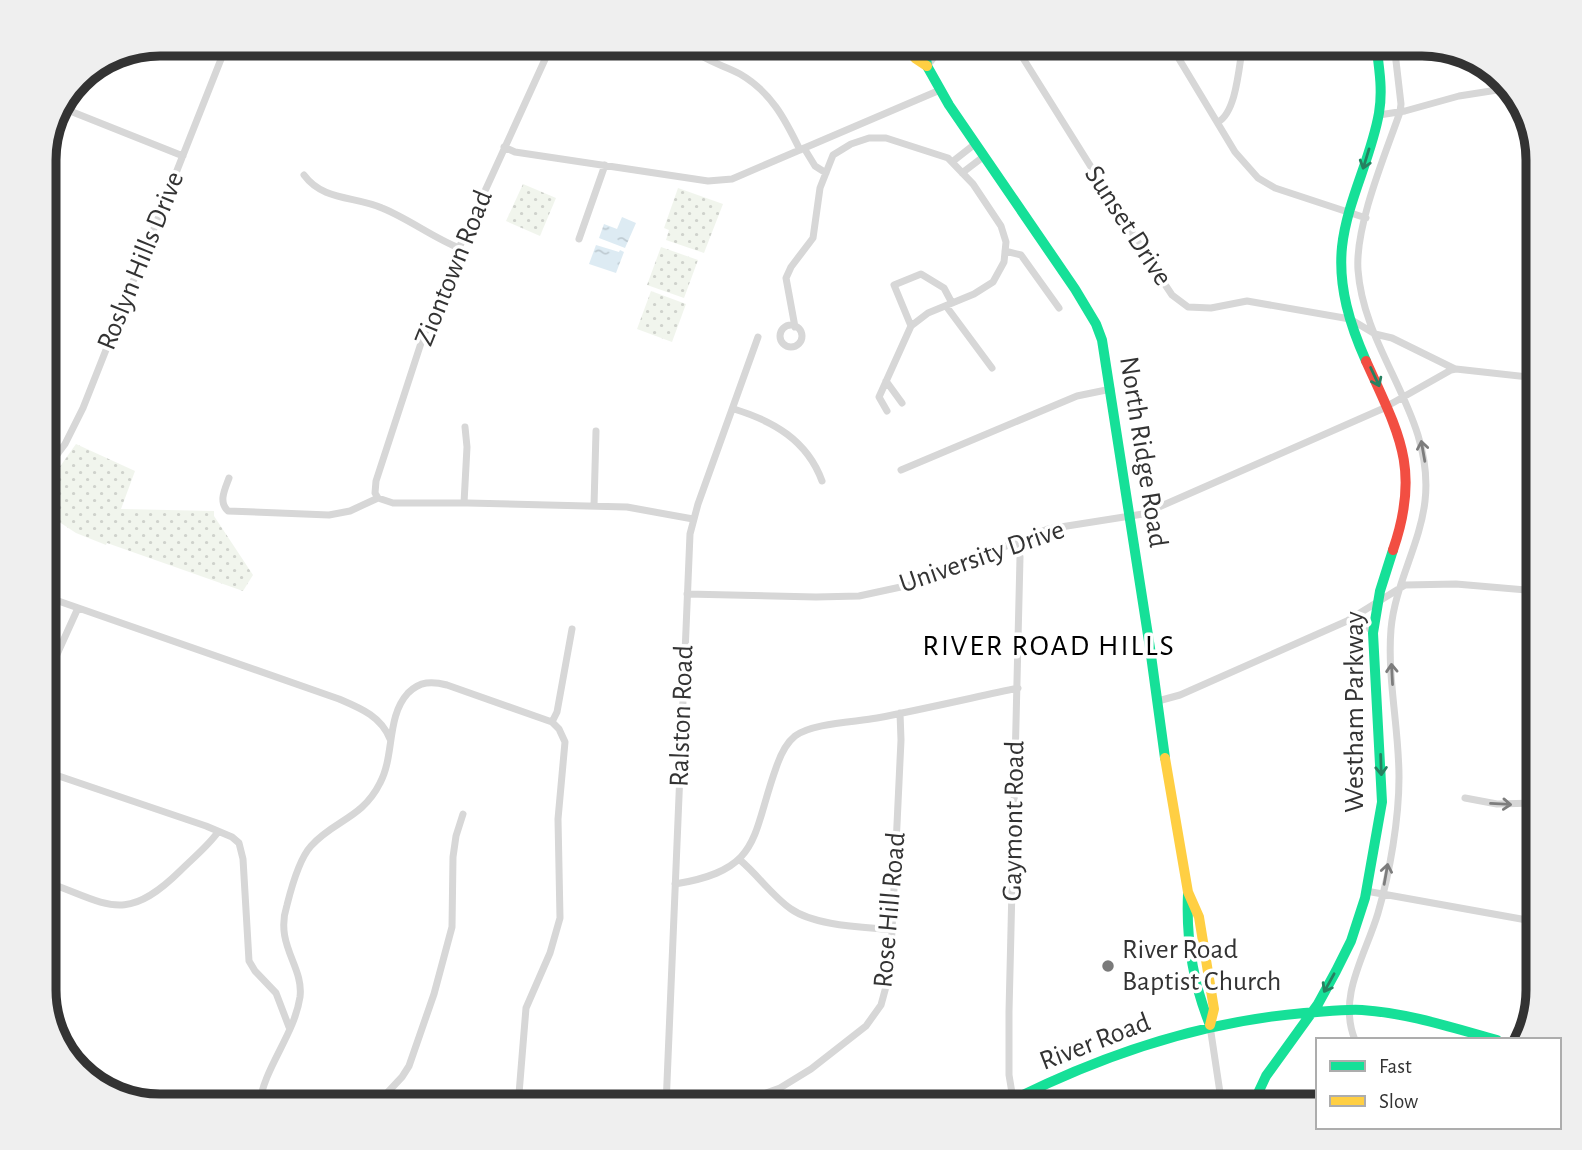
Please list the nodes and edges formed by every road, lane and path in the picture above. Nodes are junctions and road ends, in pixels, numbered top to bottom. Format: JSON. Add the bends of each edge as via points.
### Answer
{"nodes":[{"id":1,"x":222,"y":56,"type":"edge"},
{"id":2,"x":546,"y":56,"type":"edge"},
{"id":3,"x":699,"y":56,"type":"edge"},
{"id":4,"x":913,"y":56,"type":"edge"},
{"id":5,"x":925,"y":56,"type":"edge"},
{"id":6,"x":935,"y":56,"type":"edge"},
{"id":7,"x":1022,"y":56,"type":"edge"},
{"id":8,"x":1177,"y":56,"type":"edge"},
{"id":9,"x":1241,"y":56,"type":"edge"},
{"id":10,"x":1377,"y":56,"type":"edge"},
{"id":11,"x":1395,"y":56,"type":"edge"},
{"id":12,"x":927,"y":66,"type":"junction"},
{"id":13,"x":940,"y":90,"type":"junction"},
{"id":14,"x":1499,"y":90,"type":"edge"},
{"id":15,"x":69,"y":110,"type":"edge"},
{"id":16,"x":1400,"y":112,"type":"junction"},
{"id":17,"x":1379,"y":115,"type":"junction"},
{"id":18,"x":1218,"y":122,"type":"junction"},
{"id":19,"x":975,"y":144,"type":"junction"},
{"id":20,"x":504,"y":147,"type":"junction"},
{"id":21,"x":802,"y":149,"type":"junction"},
{"id":22,"x":183,"y":156,"type":"junction"},
{"id":23,"x":983,"y":157,"type":"junction"},
{"id":24,"x":952,"y":162,"type":"junction"},
{"id":25,"x":605,"y":165,"type":"junction"},
{"id":26,"x":826,"y":173,"type":"junction"},
{"id":27,"x":962,"y":173,"type":"junction"},
{"id":28,"x":304,"y":174,"type":"dead end"},
{"id":29,"x":1350,"y":212,"type":"junction"},
{"id":30,"x":1366,"y":218,"type":"junction"},
{"id":31,"x":579,"y":239,"type":"dead end"},
{"id":32,"x":459,"y":248,"type":"junction"},
{"id":33,"x":1005,"y":251,"type":"junction"},
{"id":34,"x":949,"y":304,"type":"junction"},
{"id":35,"x":1059,"y":308,"type":"dead end"},
{"id":36,"x":1350,"y":319,"type":"junction"},
{"id":37,"x":911,"y":326,"type":"junction"},
{"id":38,"x":795,"y":327,"type":"dead end"},
{"id":39,"x":1375,"y":334,"type":"junction"},
{"id":40,"x":758,"y":337,"type":"dead end"},
{"id":41,"x":992,"y":368,"type":"dead end"},
{"id":42,"x":1455,"y":369,"type":"junction"},
{"id":43,"x":1526,"y":377,"type":"edge"},
{"id":44,"x":886,"y":381,"type":"junction"},
{"id":45,"x":1111,"y":389,"type":"junction"},
{"id":46,"x":1404,"y":396,"type":"junction"},
{"id":47,"x":902,"y":403,"type":"dead end"},
{"id":48,"x":1388,"y":406,"type":"junction"},
{"id":49,"x":734,"y":409,"type":"junction"},
{"id":50,"x":887,"y":411,"type":"dead end"},
{"id":51,"x":465,"y":427,"type":"dead end"},
{"id":52,"x":596,"y":431,"type":"dead end"},
{"id":53,"x":56,"y":456,"type":"edge"},
{"id":54,"x":901,"y":470,"type":"dead end"},
{"id":55,"x":229,"y":478,"type":"dead end"},
{"id":56,"x":822,"y":481,"type":"dead end"},
{"id":57,"x":378,"y":498,"type":"junction"},
{"id":58,"x":464,"y":503,"type":"junction"},
{"id":59,"x":594,"y":506,"type":"junction"},
{"id":60,"x":1130,"y":516,"type":"junction"},
{"id":61,"x":693,"y":519,"type":"junction"},
{"id":62,"x":1016,"y":542,"type":"junction"},
{"id":63,"x":1526,"y":590,"type":"edge"},
{"id":64,"x":1399,"y":592,"type":"junction"},
{"id":65,"x":687,"y":594,"type":"junction"},
{"id":66,"x":56,"y":600,"type":"edge"},
{"id":67,"x":1376,"y":605,"type":"junction"},
{"id":68,"x":78,"y":608,"type":"junction"},
{"id":69,"x":1353,"y":618,"type":"junction"},
{"id":70,"x":572,"y":629,"type":"dead end"},
{"id":71,"x":1373,"y":631,"type":"junction"},
{"id":72,"x":56,"y":656,"type":"edge"},
{"id":73,"x":1018,"y":688,"type":"junction"},
{"id":74,"x":1158,"y":701,"type":"junction"},
{"id":75,"x":900,"y":713,"type":"junction"},
{"id":76,"x":552,"y":722,"type":"junction"},
{"id":77,"x":390,"y":739,"type":"junction"},
{"id":78,"x":56,"y":775,"type":"edge"},
{"id":79,"x":1465,"y":798,"type":"dead end"},
{"id":80,"x":1526,"y":803,"type":"edge"},
{"id":81,"x":463,"y":814,"type":"dead end"},
{"id":82,"x":218,"y":832,"type":"junction"},
{"id":83,"x":740,"y":860,"type":"junction"},
{"id":84,"x":675,"y":884,"type":"junction"},
{"id":85,"x":56,"y":886,"type":"edge"},
{"id":86,"x":1366,"y":891,"type":"junction"},
{"id":87,"x":1382,"y":895,"type":"junction"},
{"id":88,"x":1526,"y":920,"type":"edge"},
{"id":89,"x":893,"y":930,"type":"junction"},
{"id":90,"x":1349,"y":1010,"type":"junction"},
{"id":91,"x":1313,"y":1012,"type":"junction"},
{"id":92,"x":1210,"y":1026,"type":"junction"},
{"id":93,"x":289,"y":1032,"type":"junction"},
{"id":94,"x":1355,"y":1038,"type":"edge"},
{"id":95,"x":1489,"y":1038,"type":"edge"},
{"id":96,"x":262,"y":1094,"type":"edge"},
{"id":97,"x":386,"y":1094,"type":"edge"},
{"id":98,"x":519,"y":1094,"type":"edge"},
{"id":99,"x":666,"y":1094,"type":"edge"},
{"id":100,"x":765,"y":1094,"type":"edge"},
{"id":101,"x":1012,"y":1094,"type":"edge"},
{"id":102,"x":1025,"y":1094,"type":"edge"},
{"id":103,"x":1220,"y":1094,"type":"edge"},
{"id":104,"x":1257,"y":1094,"type":"edge"}],
"edges":[{"from":1,"to":22,"type":"street","name":"Roslyn Hills Drive"},
{"from":2,"to":20,"type":"street","name":"Ziontown Road"},
{"from":3,"to":21,"type":"street","via":[[738,73],[762,90]]},
{"from":4,"to":12,"type":"main road","name":"North Ridge Road"},
{"from":5,"to":12,"type":"main road","name":"North Ridge Road"},
{"from":6,"to":12,"type":"street"},
{"from":7,"to":36,"type":"street","name":"Sunset Drive","via":[[1178,301],[1199,309],[1247,301]]},
{"from":8,"to":18,"type":"street"},
{"from":9,"to":18,"type":"street","via":[[1232,103]]},
{"from":10,"to":17,"type":"main road","name":"Westham Parkway"},
{"from":11,"to":16,"type":"street","name":"Westham Parkway"},
{"from":12,"to":13,"type":"main road","name":"North Ridge Road"},
{"from":13,"to":19,"type":"main road","name":"North Ridge Road"},
{"from":13,"to":21,"type":"street"},
{"from":14,"to":16,"type":"street"},
{"from":15,"to":22,"type":"street"},
{"from":16,"to":17,"type":"street"},
{"from":16,"to":30,"type":"street","name":"Westham Parkway"},
{"from":17,"to":29,"type":"main road","name":"Westham Parkway","one_way":true},
{"from":18,"to":29,"type":"street","via":[[1243,164],[1258,178]]},
{"from":19,"to":23,"type":"main road","name":"North Ridge Road"},
{"from":19,"to":24,"type":"street"},
{"from":20,"to":25,"type":"street"},
{"from":20,"to":32,"type":"street","name":"Ziontown Road"},
{"from":21,"to":25,"type":"street","via":[[717,181]]},
{"from":21,"to":26,"type":"street"},
{"from":22,"to":53,"type":"street","name":"Roslyn Hills Drive","via":[[83,408]]},
{"from":23,"to":27,"type":"street"},
{"from":23,"to":45,"type":"main road","name":"North Ridge Road","via":[[1096,324]]},
{"from":24,"to":26,"type":"street","via":[[886,138],[869,138],[833,155]]},
{"from":24,"to":27,"type":"street"},
{"from":25,"to":31,"type":"street"},
{"from":26,"to":38,"type":"street","via":[[813,238],[786,278]]},
{"from":27,"to":33,"type":"street","via":[[1002,226]]},
{"from":28,"to":32,"type":"street","via":[[323,191],[385,209]]},
{"from":29,"to":30,"type":"street"},
{"from":29,"to":36,"type":"main road","name":"Westham Parkway","via":[[1341,249]]},
{"from":30,"to":39,"type":"street","name":"Westham Parkway","via":[[1358,269]]},
{"from":32,"to":57,"type":"street","name":"Ziontown Road","via":[[422,340],[376,481]]},
{"from":33,"to":34,"type":"street","via":[[993,282]]},
{"from":33,"to":35,"type":"street","via":[[1021,255]]},
{"from":34,"to":37,"type":"street"},
{"from":34,"to":37,"type":"street","via":[[944,288],[921,274],[894,285]]},
{"from":34,"to":41,"type":"street"},
{"from":36,"to":39,"type":"street","name":"Sunset Drive"},
{"from":36,"to":48,"type":"main road","name":"Westham Parkway","one_way":true},
{"from":37,"to":44,"type":"street"},
{"from":39,"to":42,"type":"street","name":"Sunset Drive"},
{"from":39,"to":46,"type":"street","name":"Westham Parkway"},
{"from":40,"to":49,"type":"street","name":"Ralston Road"},
{"from":42,"to":43,"type":"street"},
{"from":42,"to":46,"type":"street","name":"University Drive"},
{"from":44,"to":47,"type":"street"},
{"from":44,"to":50,"type":"street","via":[[879,397]]},
{"from":45,"to":54,"type":"street","via":[[1077,396]]},
{"from":45,"to":60,"type":"main road","name":"North Ridge Road"},
{"from":46,"to":48,"type":"street","name":"University Drive"},
{"from":64,"to":46,"type":"street","name":"Westham Parkway","one_way":true,"via":[[1422,517],[1426,475],[1421,439]]},
{"from":48,"to":60,"type":"street","name":"University Drive"},
{"from":48,"to":67,"type":"main road","name":"Westham Parkway","via":[[1408,483],[1404,518]]},
{"from":49,"to":56,"type":"street","via":[[784,430],[817,467]]},
{"from":49,"to":61,"type":"street","name":"Ralston Road"},
{"from":51,"to":58,"type":"street"},
{"from":52,"to":59,"type":"street"},
{"from":55,"to":57,"type":"street","via":[[223,500],[228,511],[329,515]]},
{"from":57,"to":58,"type":"street","via":[[393,503]]},
{"from":58,"to":59,"type":"street"},
{"from":59,"to":61,"type":"street"},
{"from":60,"to":62,"type":"street","name":"University Drive","via":[[1056,527]]},
{"from":60,"to":74,"type":"main road","name":"North Ridge Road"},
{"from":61,"to":65,"type":"street","name":"Ralston Road"},
{"from":62,"to":65,"type":"street","name":"University Drive","via":[[928,579],[859,596]]},
{"from":62,"to":73,"type":"street","name":"Gaymont Road","via":[[1020,556]]},
{"from":63,"to":64,"type":"street","via":[[1436,583],[1405,585]]},
{"from":64,"to":67,"type":"street"},
{"from":87,"to":64,"type":"street","name":"Westham Parkway","one_way":true,"via":[[1399,779],[1391,645]]},
{"from":65,"to":84,"type":"street","name":"Ralston Road"},
{"from":66,"to":68,"type":"street"},
{"from":67,"to":69,"type":"street"},
{"from":67,"to":71,"type":"main road","name":"Westham Parkway"},
{"from":68,"to":72,"type":"street"},
{"from":68,"to":77,"type":"street","via":[[339,699],[369,712],[386,728]]},
{"from":69,"to":71,"type":"street"},
{"from":69,"to":74,"type":"street"},
{"from":70,"to":76,"type":"street"},
{"from":71,"to":86,"type":"main road","name":"Westham Parkway","one_way":true,"via":[[1382,802]]},
{"from":73,"to":75,"type":"street"},
{"from":73,"to":101,"type":"street","name":"Gaymont Road","via":[[1009,1012]]},
{"from":74,"to":92,"type":"main road","name":"North Ridge Road","via":[[1188,892],[1188,936]]},
{"from":75,"to":83,"type":"street","via":[[795,736],[781,755],[761,823]]},
{"from":75,"to":89,"type":"street","name":"Rose Hill Road"},
{"from":76,"to":77,"type":"street","via":[[431,682],[402,700]]},
{"from":76,"to":98,"type":"street","via":[[565,742],[559,805],[560,918],[526,1008]]},
{"from":77,"to":93,"type":"street","via":[[386,770],[374,795],[309,849],[286,907],[285,943],[300,988]]},
{"from":78,"to":82,"type":"street"},
{"from":79,"to":80,"type":"street","one_way":true},
{"from":81,"to":97,"type":"street","via":[[453,857],[452,927],[434,994],[409,1066]]},
{"from":82,"to":85,"type":"street","via":[[158,892],[135,903],[96,901]]},
{"from":82,"to":93,"type":"street","via":[[235,839],[242,850],[248,957],[275,993]]},
{"from":83,"to":84,"type":"street","via":[[723,872]]},
{"from":83,"to":89,"type":"street","via":[[797,913]]},
{"from":84,"to":99,"type":"street","name":"Ralston Road"},
{"from":86,"to":87,"type":"street"},
{"from":86,"to":91,"type":"main road","name":"Westham Parkway","one_way":true,"via":[[1347,950]]},
{"from":87,"to":88,"type":"street"},
{"from":87,"to":90,"type":"street","name":"Westham Parkway","via":[[1350,992]]},
{"from":89,"to":100,"type":"street","name":"Rose Hill Road","via":[[887,989],[866,1026],[792,1082]]},
{"from":90,"to":91,"type":"main road","name":"River Road"},
{"from":90,"to":94,"type":"street"},
{"from":90,"to":95,"type":"main road","name":"River Road","via":[[1395,1014]]},
{"from":91,"to":92,"type":"main road","name":"River Road"},
{"from":91,"to":104,"type":"main road","name":"Westham Parkway","via":[[1279,1055]]},
{"from":92,"to":102,"type":"main road","name":"River Road","via":[[1097,1063]]},
{"from":92,"to":103,"type":"street"},
{"from":93,"to":96,"type":"street"}]}
